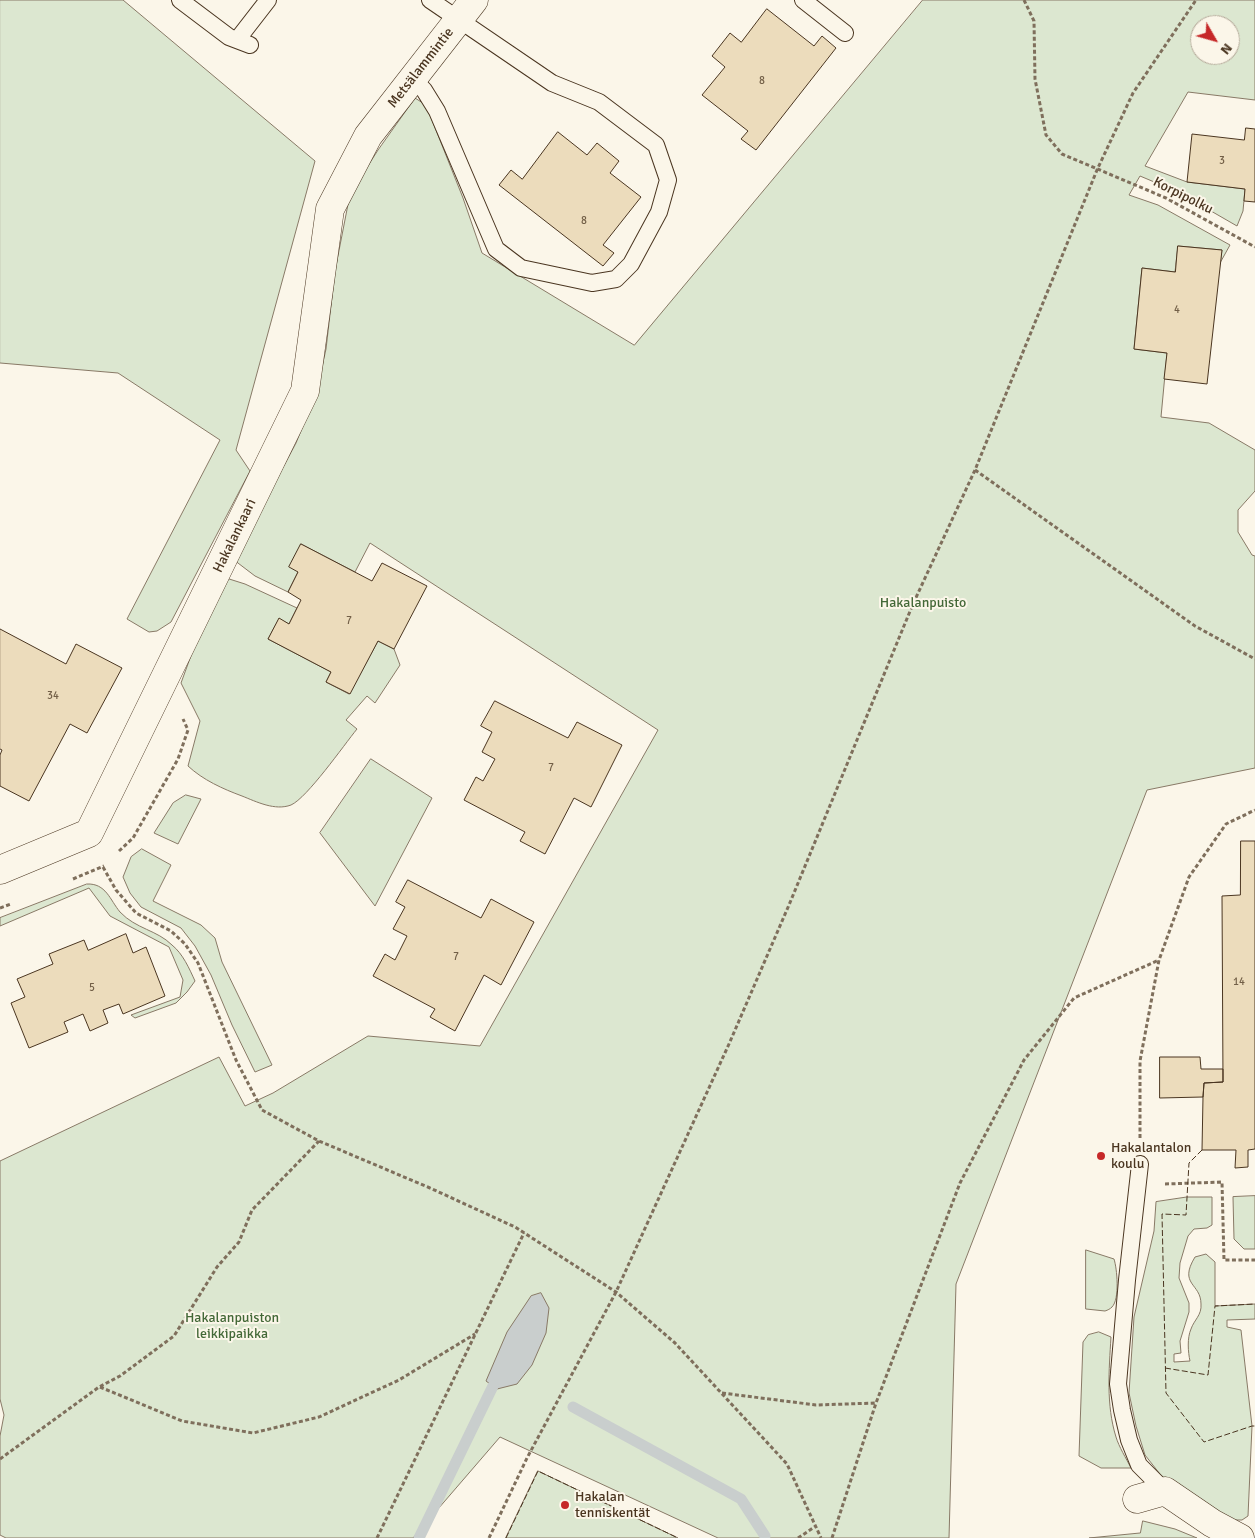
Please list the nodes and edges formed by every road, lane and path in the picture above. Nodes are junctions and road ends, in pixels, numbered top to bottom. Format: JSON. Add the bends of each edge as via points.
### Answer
{"nodes":[{"id":1,"x":180,"y":0,"type":"edge"},
{"id":2,"x":268,"y":0,"type":"edge"},
{"id":3,"x":430,"y":0,"type":"edge"},
{"id":4,"x":803,"y":0,"type":"edge"},
{"id":5,"x":1024,"y":0,"type":"edge"},
{"id":6,"x":1196,"y":0,"type":"edge"},
{"id":7,"x":466,"y":10,"type":"edge"},
{"id":8,"x":845,"y":33,"type":"dead end"},
{"id":9,"x":412,"y":79,"type":"junction"},
{"id":10,"x":368,"y":136,"type":"joint"},
{"id":11,"x":1098,"y":170,"type":"junction"},
{"id":12,"x":1255,"y":248,"type":"edge"},
{"id":13,"x":975,"y":470,"type":"junction"},
{"id":14,"x":1255,"y":659,"type":"edge"},
{"id":15,"x":1255,"y":810,"type":"edge"},
{"id":16,"x":103,"y":867,"type":"dead end"},
{"id":17,"x":0,"y":870,"type":"edge"},
{"id":18,"x":1159,"y":960,"type":"junction"},
{"id":19,"x":319,"y":1141,"type":"junction"},
{"id":20,"x":1140,"y":1164,"type":"joint"},
{"id":21,"x":1188,"y":1183,"type":"dead end"},
{"id":22,"x":524,"y":1233,"type":"junction"},
{"id":23,"x":1255,"y":1260,"type":"edge"},
{"id":24,"x":616,"y":1292,"type":"junction"},
{"id":25,"x":475,"y":1334,"type":"junction"},
{"id":26,"x":99,"y":1387,"type":"junction"},
{"id":27,"x":721,"y":1392,"type":"junction"},
{"id":28,"x":876,"y":1403,"type":"junction"},
{"id":29,"x":0,"y":1459,"type":"edge"},
{"id":30,"x":1165,"y":1491,"type":"junction"},
{"id":31,"x":1137,"y":1499,"type":"dead end"},
{"id":32,"x":816,"y":1526,"type":"junction"},
{"id":33,"x":377,"y":1538,"type":"edge"},
{"id":34,"x":489,"y":1538,"type":"edge"},
{"id":35,"x":798,"y":1538,"type":"edge"},
{"id":36,"x":821,"y":1538,"type":"edge"},
{"id":37,"x":832,"y":1538,"type":"edge"},
{"id":38,"x":1240,"y":1538,"type":"edge"}],
"edges":[{"from":1,"to":2,"type":"lane","via":[[229,37],[243,42]]},
{"from":3,"to":7,"type":"lane"},
{"from":4,"to":8,"type":"lane"},
{"from":5,"to":11,"type":"path","name":"Korpipolku","via":[[1034,21],[1035,79],[1046,135],[1062,154]]},
{"from":6,"to":11,"type":"path","via":[[1133,92]]},
{"from":7,"to":9,"type":"street","name":"Metsälammintie"},
{"from":7,"to":9,"type":"lane","via":[[552,83],[599,102],[656,145],[668,180],[659,212],[631,264],[616,279],[592,283],[521,268],[496,249],[437,111],[424,90]]},
{"from":9,"to":10,"type":"street","name":"Metsälammintie"},
{"from":10,"to":17,"type":"street","name":"Hakalankaari","via":[[330,209],[305,390],[89,833]]},
{"from":11,"to":12,"type":"path","name":"Korpipolku","via":[[1166,198]]},
{"from":11,"to":13,"type":"path"},
{"from":13,"to":14,"type":"path","via":[[1195,626]]},
{"from":13,"to":24,"type":"path","via":[[913,604],[729,1044]]},
{"from":15,"to":18,"type":"path","via":[[1226,824],[1188,878]]},
{"from":16,"to":19,"type":"path","via":[[116,890],[136,913],[171,930],[198,963],[236,1060],[262,1110]]},
{"from":18,"to":20,"type":"path","via":[[1140,1061]]},
{"from":18,"to":28,"type":"path","via":[[1074,998],[1024,1060],[960,1183]]},
{"from":19,"to":22,"type":"path","via":[[430,1188]]},
{"from":19,"to":26,"type":"path","via":[[252,1210],[238,1242],[217,1267],[174,1336],[120,1376]]},
{"from":20,"to":30,"type":"lane","via":[[1118,1384],[1129,1440],[1139,1465]]},
{"from":21,"to":23,"type":"path","via":[[1222,1182],[1224,1260]]},
{"from":22,"to":24,"type":"path"},
{"from":22,"to":25,"type":"path"},
{"from":24,"to":27,"type":"path","via":[[675,1344]]},
{"from":24,"to":34,"type":"path","via":[[527,1458]]},
{"from":25,"to":26,"type":"path","via":[[399,1380],[319,1417],[253,1433],[182,1421]]},
{"from":25,"to":33,"type":"path"},
{"from":26,"to":29,"type":"path"},
{"from":27,"to":28,"type":"path","via":[[816,1405]]},
{"from":27,"to":32,"type":"path","via":[[788,1464]]},
{"from":28,"to":37,"type":"path"},
{"from":30,"to":31,"type":"street"},
{"from":30,"to":38,"type":"street"},
{"from":32,"to":35,"type":"path"},
{"from":32,"to":36,"type":"path"}]}
